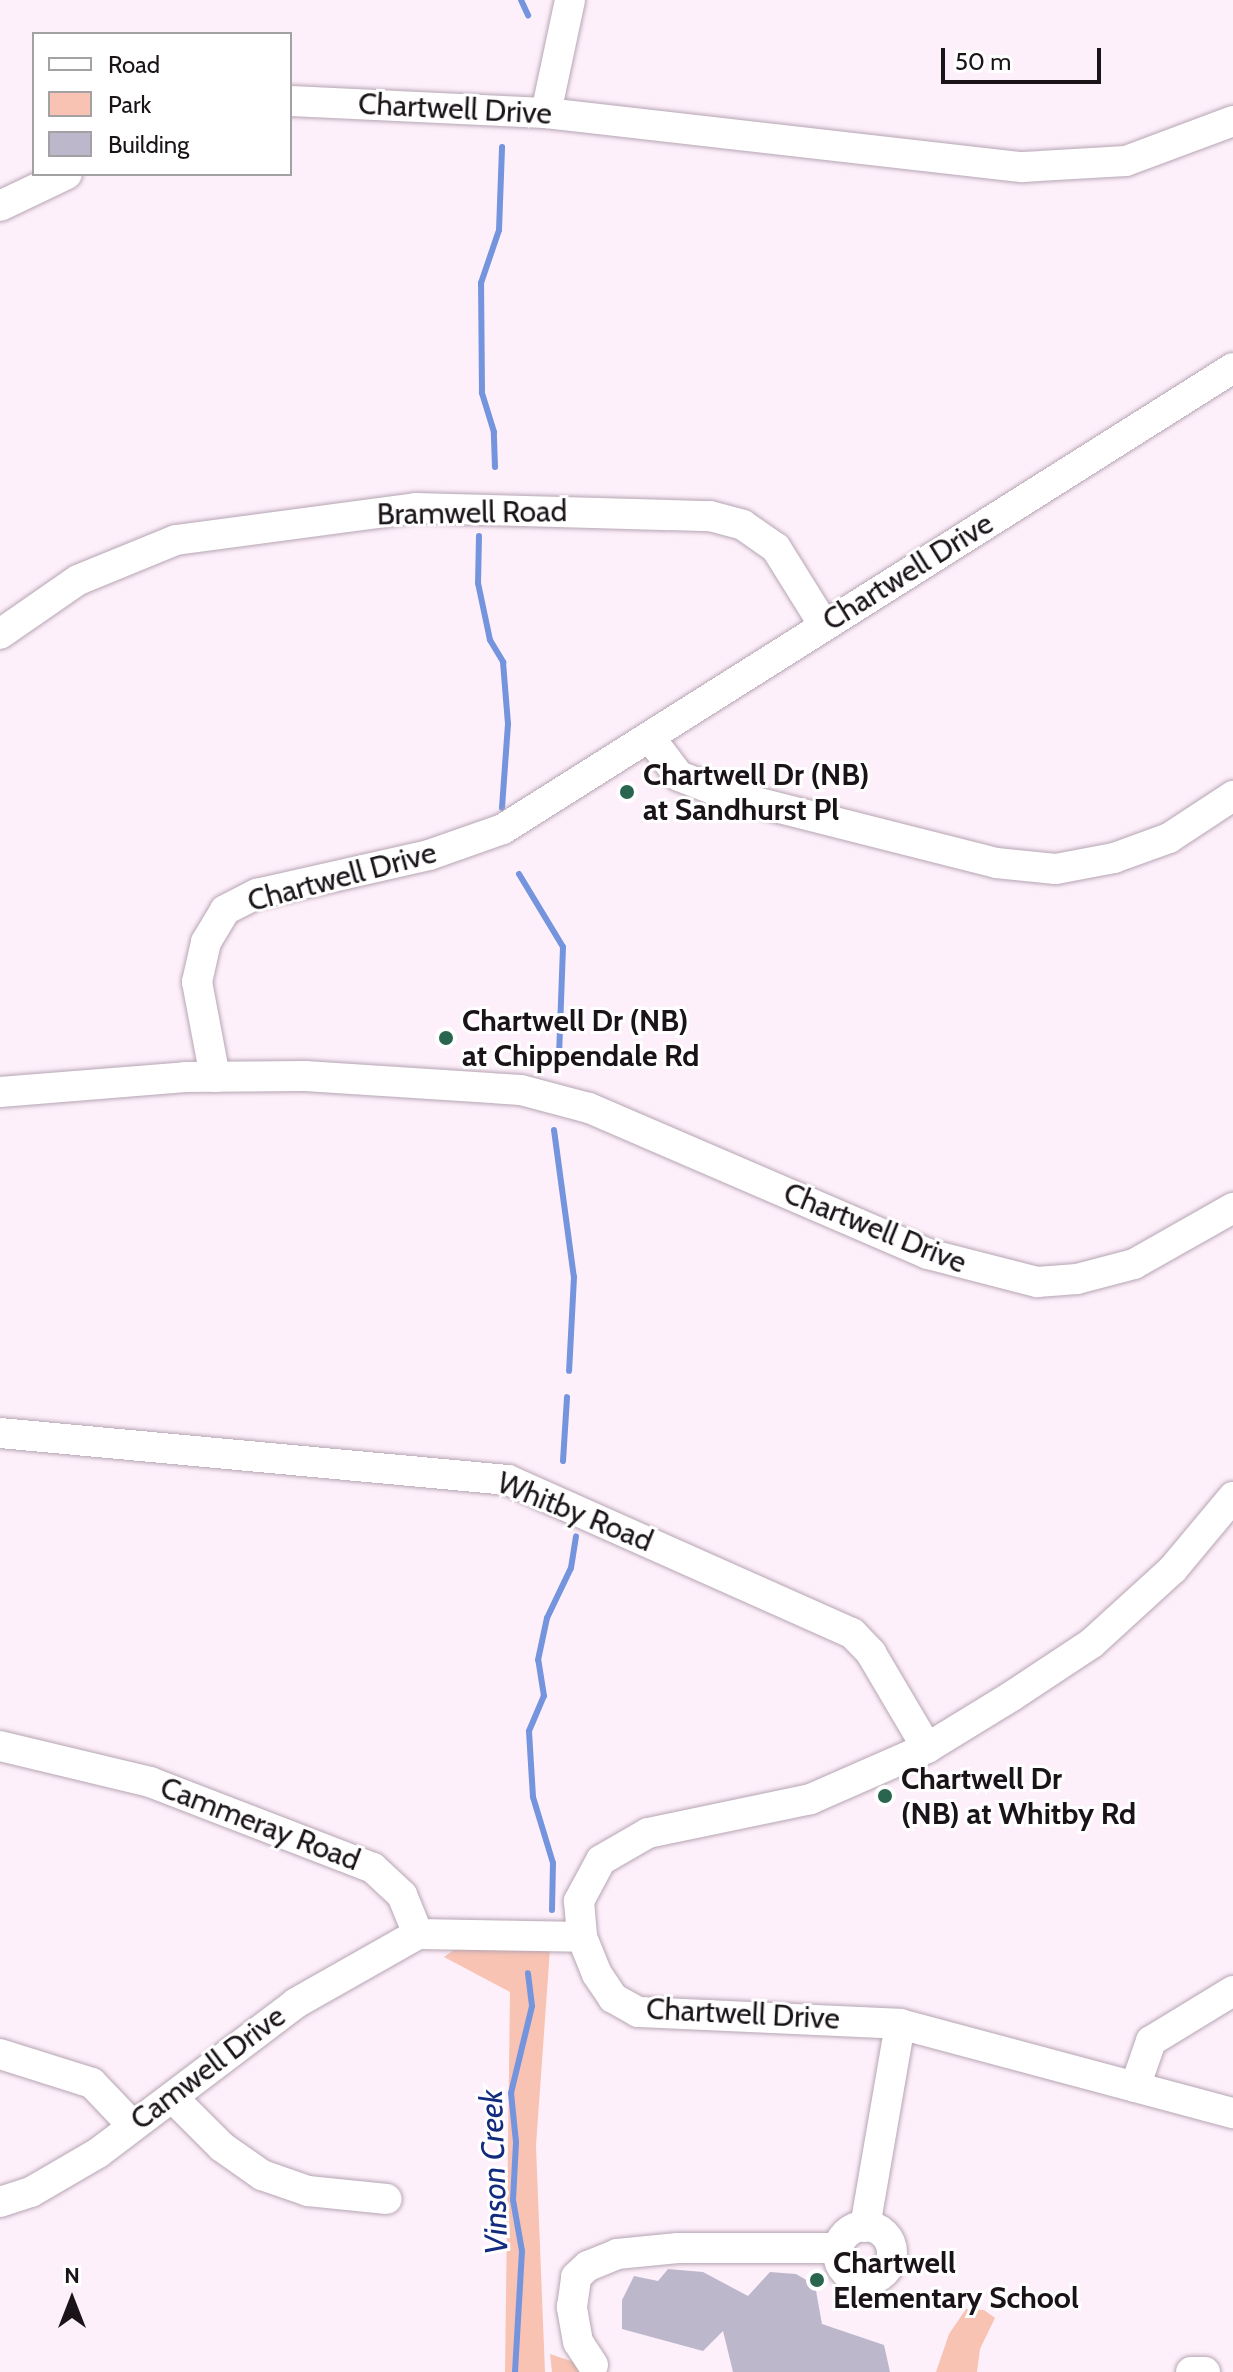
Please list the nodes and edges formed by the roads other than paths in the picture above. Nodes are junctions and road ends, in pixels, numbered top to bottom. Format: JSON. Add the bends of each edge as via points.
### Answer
{"nodes":[{"id":1,"x":570,"y":0,"type":"edge"},
{"id":2,"x":292,"y":101,"type":"edge"},
{"id":3,"x":546,"y":113,"type":"junction"},
{"id":4,"x":1233,"y":121,"type":"edge"},
{"id":5,"x":63,"y":176,"type":"edge"},
{"id":6,"x":0,"y":206,"type":"edge"},
{"id":7,"x":1233,"y":368,"type":"edge"},
{"id":8,"x":824,"y":625,"type":"junction"},
{"id":9,"x":0,"y":634,"type":"edge"},
{"id":10,"x":651,"y":739,"type":"junction"},
{"id":11,"x":1233,"y":796,"type":"edge"},
{"id":12,"x":215,"y":1077,"type":"junction"},
{"id":13,"x":0,"y":1092,"type":"edge"},
{"id":14,"x":1233,"y":1208,"type":"edge"},
{"id":15,"x":0,"y":1433,"type":"edge"},
{"id":16,"x":1233,"y":1497,"type":"edge"},
{"id":17,"x":0,"y":1746,"type":"edge"},
{"id":18,"x":927,"y":1748,"type":"junction"},
{"id":19,"x":418,"y":1934,"type":"junction"},
{"id":20,"x":582,"y":1937,"type":"junction"},
{"id":21,"x":1233,"y":1991,"type":"edge"},
{"id":22,"x":900,"y":2024,"type":"junction"},
{"id":23,"x":0,"y":2054,"type":"edge"},
{"id":24,"x":1135,"y":2087,"type":"junction"},
{"id":25,"x":175,"y":2100,"type":"junction"},
{"id":26,"x":1233,"y":2113,"type":"edge"},
{"id":27,"x":132,"y":2125,"type":"junction"},
{"id":28,"x":387,"y":2199,"type":"dead end"},
{"id":29,"x":0,"y":2202,"type":"edge"},
{"id":30,"x":865,"y":2227,"type":"junction"},
{"id":31,"x":839,"y":2248,"type":"junction"},
{"id":32,"x":593,"y":2365,"type":"dead end"},
{"id":33,"x":1191,"y":2372,"type":"edge"},
{"id":34,"x":1205,"y":2372,"type":"edge"}],
"edges":[{"from":1,"to":3,"type":"street"},
{"from":2,"to":3,"type":"street","name":"Chartwell Drive"},
{"from":3,"to":4,"type":"street","name":"Chartwell Drive","via":[[1023,167],[1126,161]]},
{"from":5,"to":6,"type":"street"},
{"from":7,"to":8,"type":"street","name":"Chartwell Drive"},
{"from":8,"to":9,"type":"street","name":"Bramwell Road","via":[[776,548],[743,525],[664,514],[416,508],[176,540],[78,580]]},
{"from":8,"to":10,"type":"street","name":"Chartwell Drive"},
{"from":10,"to":11,"type":"street","via":[[679,776],[728,795],[996,863],[1056,869],[1114,858],[1169,838]]},
{"from":10,"to":12,"type":"street","name":"Chartwell Drive","via":[[503,829],[429,855],[257,894],[225,910],[206,942],[197,982]]},
{"from":12,"to":13,"type":"street"},
{"from":12,"to":14,"type":"street","name":"Chartwell Drive","via":[[408,1079],[521,1090],[589,1108],[928,1254],[1037,1282],[1077,1279],[1134,1264],[1208,1227]]},
{"from":15,"to":18,"type":"street","name":"Whitby Road","via":[[508,1480],[852,1633],[871,1653]]},
{"from":16,"to":18,"type":"street","name":"Chartwell Drive","via":[[1173,1569],[1092,1643]]},
{"from":17,"to":19,"type":"street","name":"Cammeray Road","via":[[150,1782],[373,1868],[402,1895]]},
{"from":18,"to":20,"type":"street","name":"Chartwell Drive","via":[[811,1799],[648,1833],[601,1860],[579,1901]]},
{"from":19,"to":20,"type":"street"},
{"from":19,"to":25,"type":"street","name":"Camwell Drive","via":[[296,2003]]},
{"from":20,"to":22,"type":"street","name":"Chartwell Drive","via":[[613,1998],[638,2012]]},
{"from":21,"to":24,"type":"street","via":[[1151,2041]]},
{"from":22,"to":24,"type":"street","name":"Chartwell Drive"},
{"from":22,"to":30,"type":"street"},
{"from":23,"to":27,"type":"street","via":[[92,2083]]},
{"from":24,"to":26,"type":"street","name":"Chartwell Drive"},
{"from":25,"to":27,"type":"street","name":"Camwell Drive"},
{"from":25,"to":28,"type":"street","via":[[222,2147],[262,2175],[308,2191]]},
{"from":27,"to":29,"type":"street","name":"Camwell Drive","via":[[65,2174]]},
{"from":30,"to":31,"type":"street","via":[[848,2233]]},
{"from":30,"to":31,"type":"street","via":[[881,2232],[891,2246],[890,2263],[879,2276],[862,2280],[846,2272]]},
{"from":31,"to":32,"type":"street","via":[[678,2248],[617,2254],[588,2266],[576,2277],[572,2307],[578,2342]]},
{"from":33,"to":34,"type":"street"}]}
